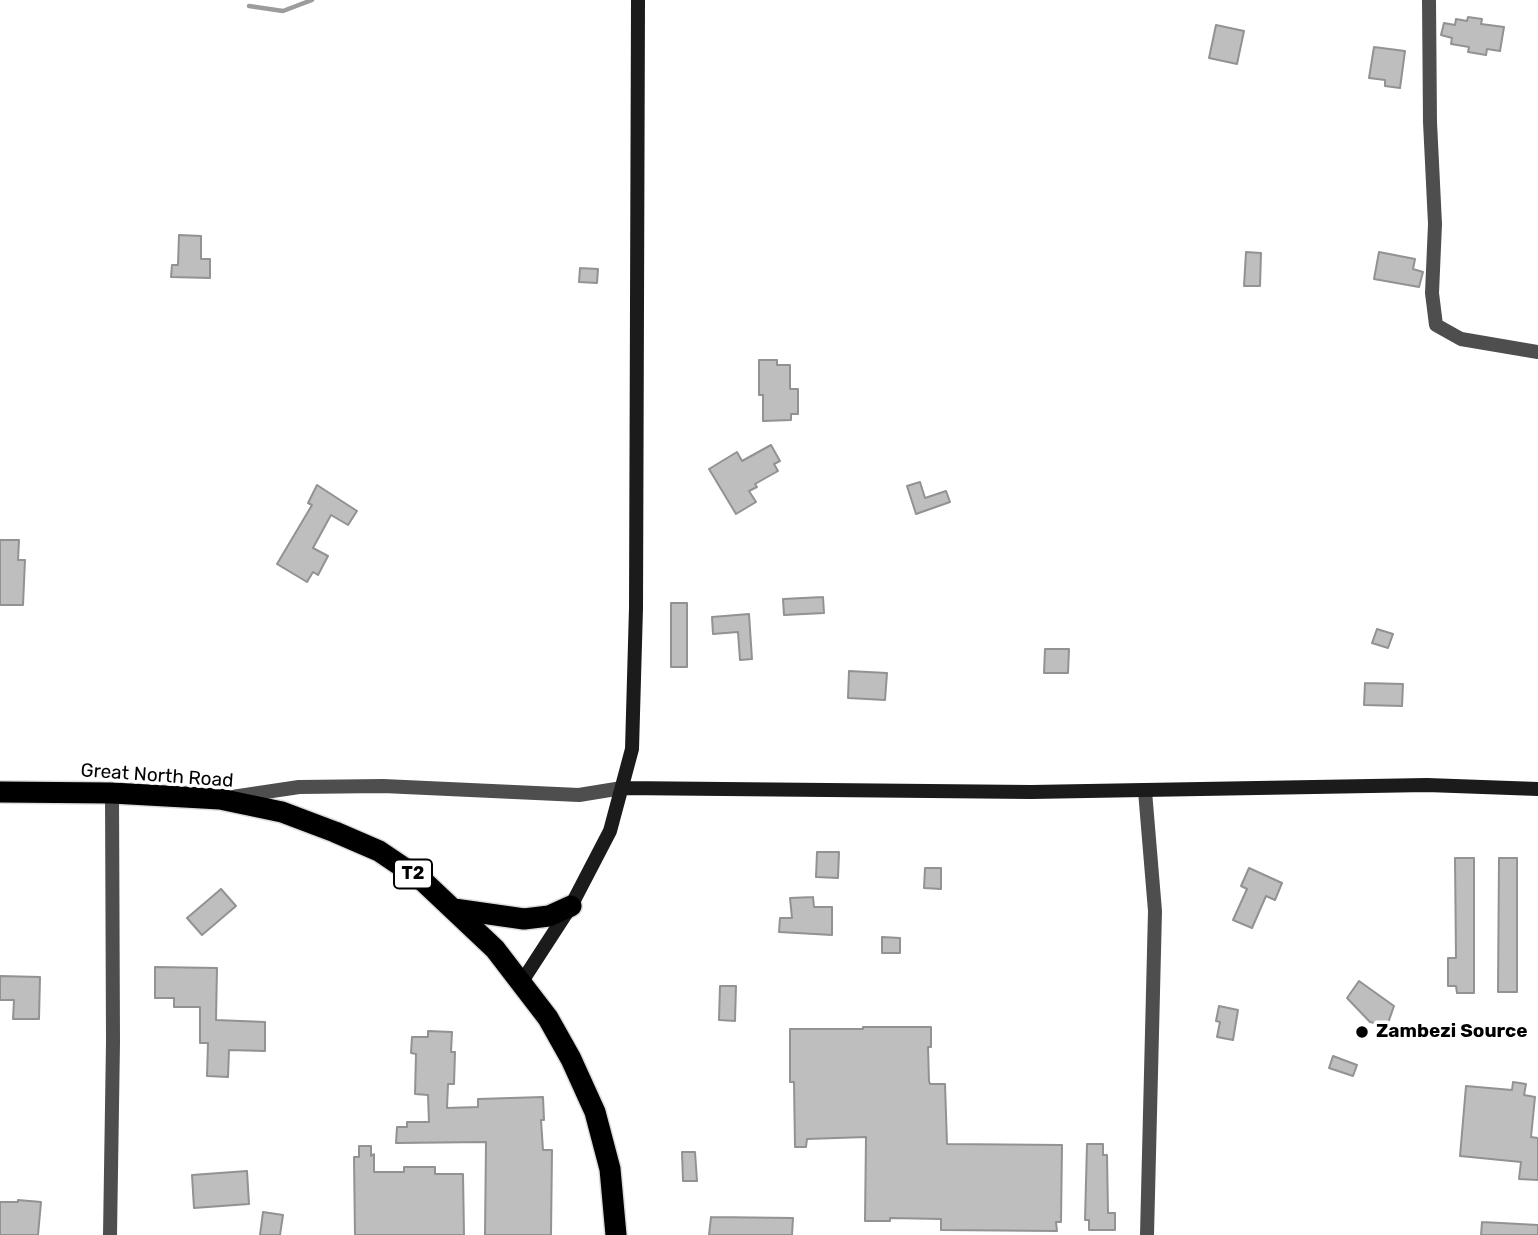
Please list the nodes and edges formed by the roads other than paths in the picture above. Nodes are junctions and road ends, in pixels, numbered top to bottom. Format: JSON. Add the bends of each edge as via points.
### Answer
{"nodes":[{"id":1,"x":638,"y":0,"type":"edge"},
{"id":2,"x":1429,"y":0,"type":"edge"},
{"id":3,"x":1538,"y":352,"type":"edge"},
{"id":4,"x":622,"y":788,"type":"junction"},
{"id":5,"x":1538,"y":789,"type":"edge"},
{"id":6,"x":1145,"y":791,"type":"junction"},
{"id":7,"x":0,"y":792,"type":"edge"},
{"id":8,"x":112,"y":793,"type":"junction"},
{"id":9,"x":220,"y":799,"type":"junction"},
{"id":10,"x":571,"y":906,"type":"junction"},
{"id":11,"x":454,"y":909,"type":"junction"},
{"id":12,"x":521,"y":983,"type":"junction"},
{"id":13,"x":110,"y":1235,"type":"edge"},
{"id":14,"x":616,"y":1235,"type":"edge"},
{"id":15,"x":1147,"y":1235,"type":"edge"}],
"edges":[{"from":1,"to":4,"type":"main road","via":[[636,608],[632,749]]},
{"from":2,"to":3,"type":"street","via":[[1436,325],[1461,339]]},
{"from":4,"to":6,"type":"main road"},
{"from":4,"to":9,"type":"street","via":[[579,795],[299,787]]},
{"from":4,"to":10,"type":"main road","via":[[610,831]]},
{"from":5,"to":6,"type":"main road","via":[[1427,785]]},
{"from":6,"to":15,"type":"street","via":[[1155,911]]},
{"from":7,"to":8,"type":"highway","name":"Great North Road","number":"T2"},
{"from":8,"to":9,"type":"highway","name":"Great North Road","number":"T2"},
{"from":8,"to":13,"type":"street"},
{"from":9,"to":11,"type":"highway","name":"Great North Road","number":"T2","via":[[282,812],[379,851]]},
{"from":10,"to":11,"type":"highway","via":[[549,916],[524,919]]},
{"from":10,"to":12,"type":"main road"},
{"from":11,"to":12,"type":"highway","name":"Great North Road","number":"T2","via":[[495,949]]},
{"from":12,"to":14,"type":"highway","name":"Great North Road","number":"T2","via":[[548,1018],[595,1112],[610,1169]]}]}
